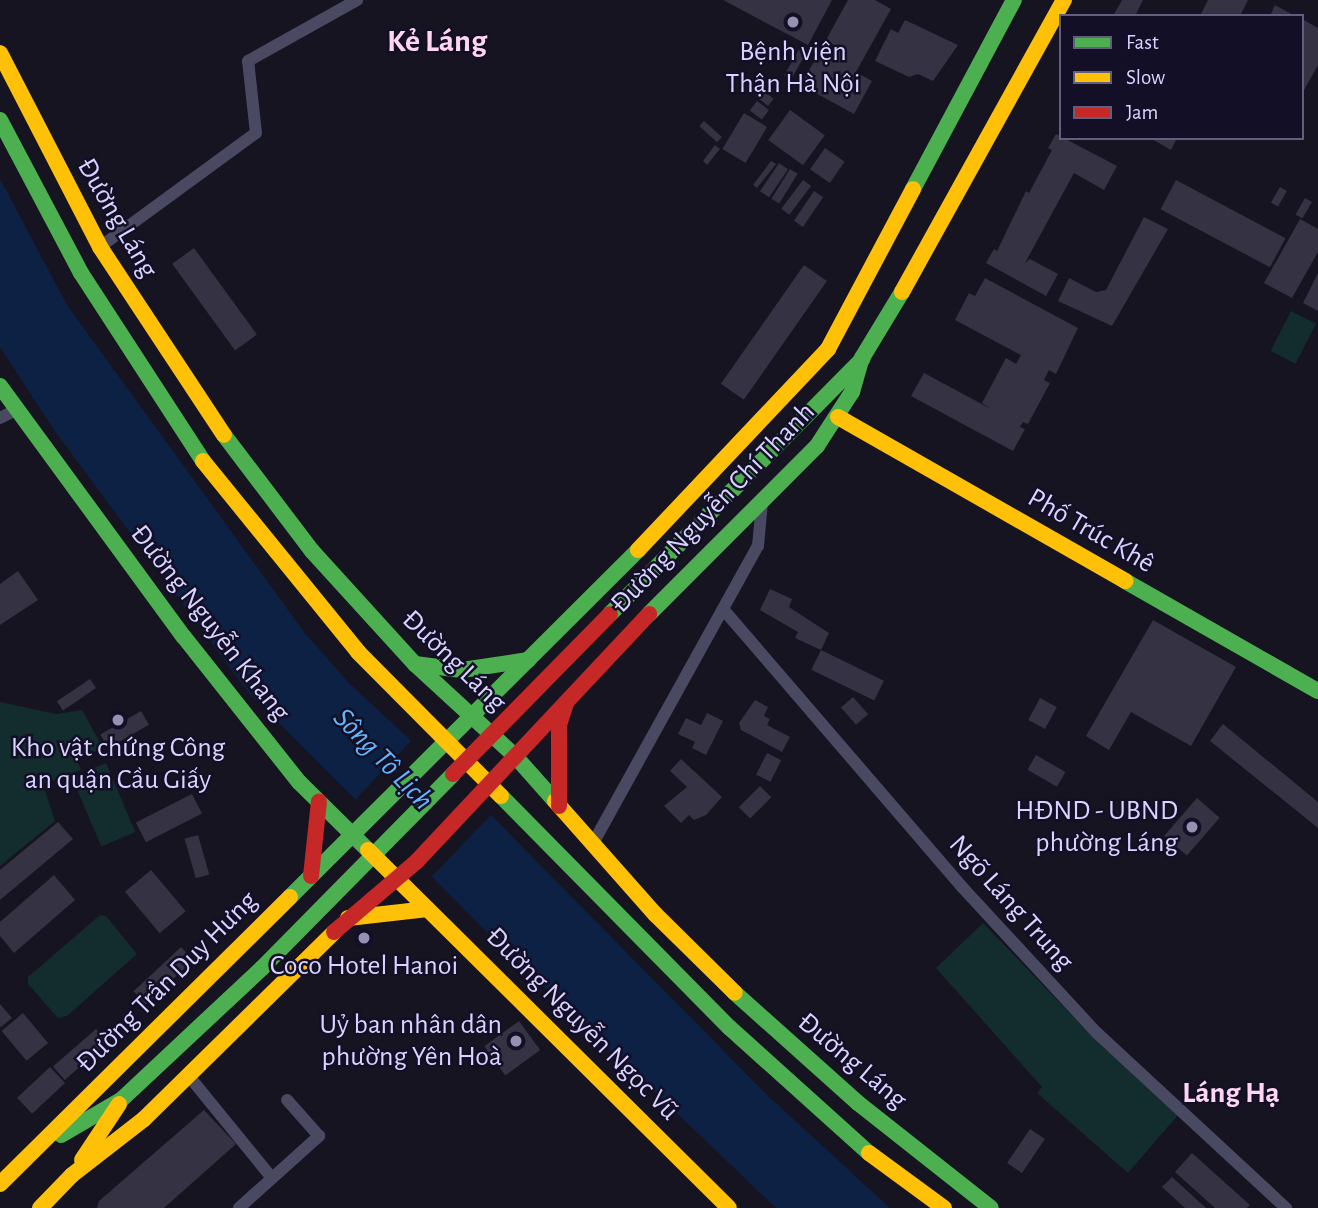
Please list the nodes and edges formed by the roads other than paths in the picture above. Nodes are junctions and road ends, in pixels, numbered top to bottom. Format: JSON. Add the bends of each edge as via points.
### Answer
{"nodes":[{"id":1,"x":357,"y":0,"type":"edge"},
{"id":2,"x":1014,"y":0,"type":"edge"},
{"id":3,"x":1064,"y":0,"type":"edge"},
{"id":4,"x":0,"y":53,"type":"edge"},
{"id":5,"x":0,"y":120,"type":"edge"},
{"id":6,"x":100,"y":247,"type":"junction"},
{"id":7,"x":828,"y":349,"type":"junction"},
{"id":8,"x":862,"y":358,"type":"junction"},
{"id":9,"x":1,"y":389,"type":"edge"},
{"id":10,"x":16,"y":410,"type":"junction"},
{"id":11,"x":806,"y":413,"type":"junction"},
{"id":12,"x":838,"y":417,"type":"junction"},
{"id":13,"x":0,"y":418,"type":"edge"},
{"id":14,"x":762,"y":502,"type":"junction"},
{"id":15,"x":312,"y":551,"type":"junction"},
{"id":16,"x":288,"y":570,"type":"junction"},
{"id":17,"x":723,"y":609,"type":"junction"},
{"id":18,"x":550,"y":639,"type":"junction"},
{"id":19,"x":528,"y":660,"type":"junction"},
{"id":20,"x":415,"y":664,"type":"junction"},
{"id":21,"x":589,"y":674,"type":"junction"},
{"id":22,"x":1318,"y":691,"type":"edge"},
{"id":23,"x":567,"y":699,"type":"junction"},
{"id":24,"x":471,"y":714,"type":"junction"},
{"id":25,"x":446,"y":738,"type":"junction"},
{"id":26,"x":515,"y":756,"type":"junction"},
{"id":27,"x":491,"y":782,"type":"junction"},
{"id":28,"x":319,"y":802,"type":"junction"},
{"id":29,"x":559,"y":806,"type":"junction"},
{"id":30,"x":368,"y":815,"type":"joint"},
{"id":31,"x":350,"y":833,"type":"junction"},
{"id":32,"x":592,"y":845,"type":"junction"},
{"id":33,"x":311,"y":876,"type":"junction"},
{"id":34,"x":395,"y":878,"type":"junction"},
{"id":35,"x":427,"y":909,"type":"junction"},
{"id":36,"x":348,"y":918,"type":"junction"},
{"id":37,"x":188,"y":1075,"type":"junction"},
{"id":38,"x":121,"y":1100,"type":"junction"},
{"id":39,"x":287,"y":1100,"type":"dead end"},
{"id":40,"x":42,"y":1146,"type":"junction"},
{"id":41,"x":72,"y":1175,"type":"junction"},
{"id":42,"x":272,"y":1178,"type":"junction"},
{"id":43,"x":0,"y":1184,"type":"edge"},
{"id":44,"x":245,"y":1206,"type":"edge"},
{"id":45,"x":40,"y":1208,"type":"edge"},
{"id":46,"x":730,"y":1208,"type":"edge"},
{"id":47,"x":944,"y":1208,"type":"edge"},
{"id":48,"x":991,"y":1208,"type":"edge"},
{"id":49,"x":1286,"y":1208,"type":"edge"}],
"edges":[{"from":1,"to":6,"type":"street","via":[[248,61],[256,133]]},
{"from":2,"to":7,"type":"main road","name":"Đường Nguyễn Chí Thanh"},
{"from":3,"to":8,"type":"main road","name":"Đường Nguyễn Chí Thanh","via":[[929,247]]},
{"from":4,"to":6,"type":"main road","name":"Đường Láng"},
{"from":5,"to":16,"type":"main road","name":"Đường Láng","via":[[50,218],[125,346],[225,492]]},
{"from":6,"to":15,"type":"main road","name":"Đường Láng","via":[[208,414]]},
{"from":7,"to":11,"type":"main road"},
{"from":7,"to":18,"type":"main road","name":"Đường Nguyễn Chí Thanh","via":[[725,462]]},
{"from":8,"to":11,"type":"main road"},
{"from":8,"to":12,"type":"main road","name":"Đường Nguyễn Chí Thanh","via":[[852,392]]},
{"from":9,"to":10,"type":"main road","name":"Đường Nguyễn Khang"},
{"from":10,"to":13,"type":"street"},
{"from":10,"to":28,"type":"main road","name":"Đường Nguyễn Khang","via":[[184,637]]},
{"from":11,"to":38,"type":"main road","via":[[272,959]]},
{"from":12,"to":14,"type":"main road","name":"Đường Nguyễn Chí Thanh","via":[[817,446]]},
{"from":12,"to":22,"type":"main road","name":"Phố Trúc Khê"},
{"from":14,"to":17,"type":"street","via":[[758,546]]},
{"from":14,"to":21,"type":"main road","name":"Đường Nguyễn Chí Thanh"},
{"from":15,"to":16,"type":"main road"},
{"from":15,"to":20,"type":"main road","name":"Đường Láng"},
{"from":16,"to":25,"type":"main road","name":"Đường Láng","via":[[358,652]]},
{"from":17,"to":32,"type":"street"},
{"from":17,"to":49,"type":"street","name":"Ngõ Láng Trung","via":[[962,888],[1097,1033]]},
{"from":18,"to":19,"type":"main road","name":"Đường Nguyễn Chí Thanh"},
{"from":18,"to":21,"type":"main road","via":[[546,653],[557,672],[576,678]]},
{"from":19,"to":20,"type":"main road","via":[[462,670]]},
{"from":19,"to":24,"type":"main road","name":"Đường Nguyễn Chí Thanh"},
{"from":20,"to":24,"type":"main road","name":"Đường Láng"},
{"from":21,"to":23,"type":"main road","name":"Đường Nguyễn Chí Thanh"},
{"from":23,"to":26,"type":"main road","name":"Đường Nguyễn Chí Thanh"},
{"from":23,"to":29,"type":"main road","via":[[559,725]]},
{"from":24,"to":25,"type":"main road","name":"Đường Nguyễn Chí Thanh"},
{"from":24,"to":26,"type":"main road","name":"Đường Láng"},
{"from":25,"to":27,"type":"main road","name":"Đường Láng"},
{"from":25,"to":30,"type":"main road","name":"Đường Nguyễn Chí Thanh"},
{"from":26,"to":27,"type":"main road","name":"Đường Nguyễn Chí Thanh"},
{"from":26,"to":29,"type":"main road","name":"Đường Láng"},
{"from":27,"to":34,"type":"main road","name":"Đường Nguyễn Chí Thanh","via":[[417,861]]},
{"from":27,"to":47,"type":"main road","name":"Đường Láng","via":[[730,1028],[866,1151]]},
{"from":28,"to":31,"type":"main road","name":"Đường Nguyễn Khang"},
{"from":28,"to":33,"type":"main road"},
{"from":29,"to":32,"type":"main road","name":"Đường Láng"},
{"from":30,"to":31,"type":"main road","name":"Đường Trần Duy Hưng"},
{"from":31,"to":33,"type":"main road","name":"Đường Trần Duy Hưng"},
{"from":31,"to":34,"type":"main road","name":"Đường Nguyễn Khang"},
{"from":32,"to":48,"type":"main road","name":"Đường Láng","via":[[655,914],[796,1049]]},
{"from":33,"to":36,"type":"main road","via":[[341,881]]},
{"from":33,"to":40,"type":"main road","name":"Đường Trần Duy Hưng"},
{"from":34,"to":35,"type":"main road","name":"Đường Nguyễn Ngọc Vũ"},
{"from":34,"to":36,"type":"main road"},
{"from":35,"to":36,"type":"main road"},
{"from":35,"to":46,"type":"main road","name":"Đường Nguyễn Ngọc Vũ"},
{"from":36,"to":37,"type":"main road"},
{"from":37,"to":41,"type":"main road","via":[[144,1119]]},
{"from":37,"to":42,"type":"street"},
{"from":38,"to":40,"type":"main road"},
{"from":38,"to":41,"type":"main road"},
{"from":39,"to":42,"type":"street","via":[[319,1136]]},
{"from":40,"to":43,"type":"main road","name":"Đường Trần Duy Hưng"},
{"from":41,"to":45,"type":"main road"},
{"from":42,"to":44,"type":"street"}]}
